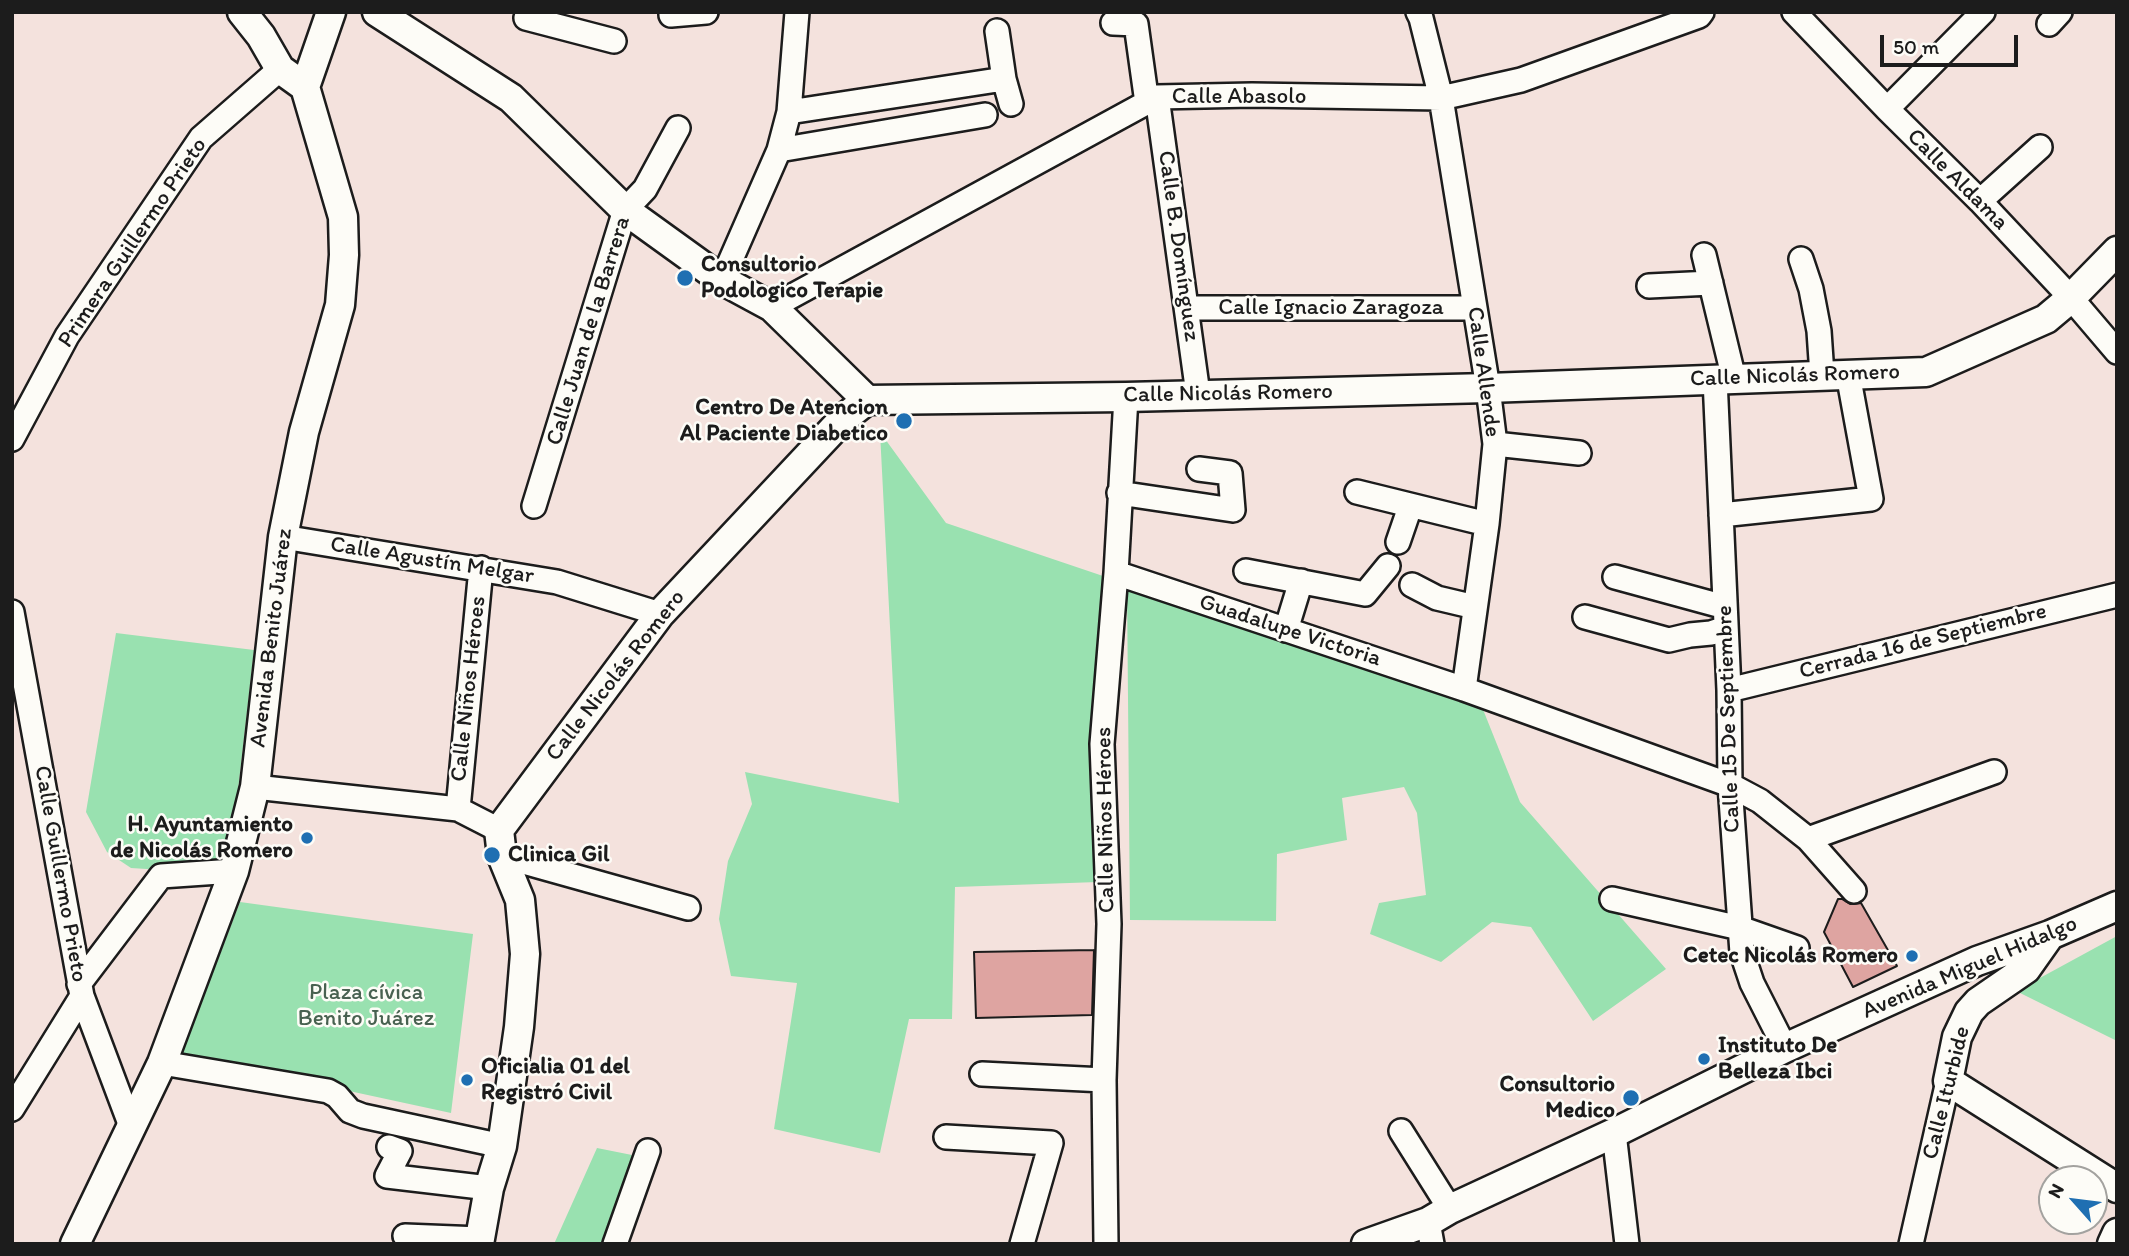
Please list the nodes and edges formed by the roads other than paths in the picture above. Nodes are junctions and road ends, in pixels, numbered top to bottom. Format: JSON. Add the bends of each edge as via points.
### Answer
{"nodes":[{"id":1,"x":242,"y":12,"type":"edge"},
{"id":2,"x":331,"y":12,"type":"edge"},
{"id":3,"x":377,"y":12,"type":"edge"},
{"id":4,"x":528,"y":12,"type":"edge"},
{"id":5,"x":671,"y":12,"type":"edge"},
{"id":6,"x":706,"y":12,"type":"edge"},
{"id":7,"x":797,"y":12,"type":"edge"},
{"id":8,"x":1418,"y":12,"type":"edge"},
{"id":9,"x":1702,"y":12,"type":"edge"},
{"id":10,"x":1794,"y":12,"type":"edge"},
{"id":11,"x":1983,"y":12,"type":"edge"},
{"id":12,"x":1113,"y":23,"type":"dead end"},
{"id":13,"x":997,"y":31,"type":"dead end"},
{"id":14,"x":614,"y":41,"type":"dead end"},
{"id":15,"x":280,"y":69,"type":"junction"},
{"id":16,"x":1004,"y":79,"type":"junction"},
{"id":17,"x":305,"y":87,"type":"junction"},
{"id":18,"x":1441,"y":98,"type":"junction"},
{"id":19,"x":1152,"y":100,"type":"junction"},
{"id":20,"x":1011,"y":104,"type":"dead end"},
{"id":21,"x":1887,"y":109,"type":"junction"},
{"id":22,"x":789,"y":112,"type":"junction"},
{"id":23,"x":985,"y":115,"type":"dead end"},
{"id":24,"x":678,"y":128,"type":"dead end"},
{"id":25,"x":2040,"y":147,"type":"dead end"},
{"id":26,"x":779,"y":150,"type":"junction"},
{"id":27,"x":1980,"y":201,"type":"junction"},
{"id":28,"x":625,"y":210,"type":"junction"},
{"id":29,"x":2117,"y":251,"type":"edge"},
{"id":30,"x":1704,"y":255,"type":"dead end"},
{"id":31,"x":1801,"y":259,"type":"dead end"},
{"id":32,"x":722,"y":280,"type":"junction"},
{"id":33,"x":1711,"y":283,"type":"junction"},
{"id":34,"x":1648,"y":286,"type":"dead end"},
{"id":35,"x":2071,"y":298,"type":"junction"},
{"id":36,"x":772,"y":307,"type":"junction"},
{"id":37,"x":1188,"y":308,"type":"junction"},
{"id":38,"x":1474,"y":308,"type":"junction"},
{"id":39,"x":2117,"y":352,"type":"edge"},
{"id":40,"x":1835,"y":375,"type":"junction"},
{"id":41,"x":1724,"y":379,"type":"junction"},
{"id":42,"x":1488,"y":388,"type":"junction"},
{"id":43,"x":1198,"y":394,"type":"junction"},
{"id":44,"x":1126,"y":397,"type":"junction"},
{"id":45,"x":867,"y":400,"type":"junction"},
{"id":46,"x":12,"y":439,"type":"edge"},
{"id":47,"x":1495,"y":444,"type":"junction"},
{"id":48,"x":1579,"y":453,"type":"dead end"},
{"id":49,"x":1199,"y":469,"type":"dead end"},
{"id":50,"x":1357,"y":492,"type":"dead end"},
{"id":51,"x":1119,"y":493,"type":"junction"},
{"id":52,"x":534,"y":506,"type":"dead end"},
{"id":53,"x":1410,"y":507,"type":"junction"},
{"id":54,"x":1721,"y":515,"type":"junction"},
{"id":55,"x":1487,"y":524,"type":"junction"},
{"id":56,"x":283,"y":537,"type":"junction"},
{"id":57,"x":1398,"y":542,"type":"dead end"},
{"id":58,"x":1388,"y":566,"type":"dead end"},
{"id":59,"x":481,"y":568,"type":"junction"},
{"id":60,"x":1246,"y":571,"type":"dead end"},
{"id":61,"x":1116,"y":573,"type":"junction"},
{"id":62,"x":1615,"y":577,"type":"dead end"},
{"id":63,"x":1301,"y":581,"type":"junction"},
{"id":64,"x":1412,"y":585,"type":"dead end"},
{"id":65,"x":2117,"y":595,"type":"edge"},
{"id":66,"x":1475,"y":607,"type":"junction"},
{"id":67,"x":12,"y":612,"type":"edge"},
{"id":68,"x":660,"y":614,"type":"junction"},
{"id":69,"x":1585,"y":617,"type":"dead end"},
{"id":70,"x":1726,"y":617,"type":"junction"},
{"id":71,"x":1286,"y":630,"type":"junction"},
{"id":72,"x":1464,"y":689,"type":"junction"},
{"id":73,"x":1729,"y":690,"type":"junction"},
{"id":74,"x":1994,"y":772,"type":"dead end"},
{"id":75,"x":1730,"y":785,"type":"junction"},
{"id":76,"x":255,"y":787,"type":"junction"},
{"id":77,"x":458,"y":809,"type":"junction"},
{"id":78,"x":1808,"y":839,"type":"junction"},
{"id":79,"x":501,"y":843,"type":"junction"},
{"id":80,"x":234,"y":871,"type":"junction"},
{"id":81,"x":1854,"y":891,"type":"dead end"},
{"id":82,"x":1612,"y":899,"type":"dead end"},
{"id":83,"x":2117,"y":906,"type":"edge"},
{"id":84,"x":688,"y":908,"type":"dead end"},
{"id":85,"x":1740,"y":928,"type":"junction"},
{"id":86,"x":2050,"y":935,"type":"junction"},
{"id":87,"x":1797,"y":948,"type":"dead end"},
{"id":88,"x":80,"y":990,"type":"junction"},
{"id":89,"x":1784,"y":1048,"type":"junction"},
{"id":90,"x":162,"y":1063,"type":"junction"},
{"id":91,"x":982,"y":1074,"type":"dead end"},
{"id":92,"x":1104,"y":1080,"type":"junction"},
{"id":93,"x":1948,"y":1081,"type":"junction"},
{"id":94,"x":12,"y":1109,"type":"edge"},
{"id":95,"x":132,"y":1129,"type":"junction"},
{"id":96,"x":1401,"y":1131,"type":"dead end"},
{"id":97,"x":1614,"y":1133,"type":"junction"},
{"id":98,"x":946,"y":1137,"type":"dead end"},
{"id":99,"x":502,"y":1146,"type":"junction"},
{"id":100,"x":388,"y":1147,"type":"dead end"},
{"id":101,"x":648,"y":1151,"type":"dead end"},
{"id":102,"x":489,"y":1188,"type":"junction"},
{"id":103,"x":2117,"y":1188,"type":"edge"},
{"id":104,"x":1437,"y":1225,"type":"edge"},
{"id":105,"x":2117,"y":1233,"type":"edge"},
{"id":106,"x":405,"y":1236,"type":"dead end"},
{"id":107,"x":480,"y":1241,"type":"edge"},
{"id":108,"x":75,"y":1244,"type":"edge"},
{"id":109,"x":615,"y":1244,"type":"edge"},
{"id":110,"x":1022,"y":1244,"type":"edge"},
{"id":111,"x":1106,"y":1244,"type":"edge"},
{"id":112,"x":1366,"y":1244,"type":"edge"},
{"id":113,"x":1627,"y":1244,"type":"edge"},
{"id":114,"x":1911,"y":1244,"type":"edge"},
{"id":115,"x":2112,"y":1244,"type":"edge"}],
"edges":[{"from":1,"to":15,"type":"main road"},
{"from":2,"to":17,"type":"main road"},
{"from":3,"to":28,"type":"main road","via":[[512,98]]},
{"from":4,"to":14,"type":"street","via":[[526,18]]},
{"from":5,"to":6,"type":"street"},
{"from":7,"to":22,"type":"street"},
{"from":8,"to":18,"type":"street","name":"Calle Allende"},
{"from":9,"to":18,"type":"street","name":"Calle Abasolo","via":[[1521,80]]},
{"from":10,"to":21,"type":"street","name":"Calle Aldama"},
{"from":11,"to":21,"type":"street"},
{"from":12,"to":19,"type":"street","name":"Calle B. Domínguez","via":[[1136,24]]},
{"from":13,"to":16,"type":"street"},
{"from":15,"to":17,"type":"main road"},
{"from":15,"to":46,"type":"street","name":"Primera Guillermo Prieto","via":[[201,138],[67,336]]},
{"from":16,"to":20,"type":"street"},
{"from":16,"to":22,"type":"street"},
{"from":17,"to":56,"type":"main road","name":"Avenida Benito Juárez","via":[[343,217],[344,255],[340,306],[304,432]]},
{"from":18,"to":19,"type":"street","name":"Calle Abasolo","via":[[1252,95]]},
{"from":18,"to":38,"type":"street","name":"Calle Allende"},
{"from":19,"to":36,"type":"street","name":"Calle Abasolo"},
{"from":19,"to":37,"type":"street","name":"Calle B. Domínguez"},
{"from":21,"to":27,"type":"street","name":"Calle Aldama"},
{"from":22,"to":26,"type":"street"},
{"from":23,"to":26,"type":"street"},
{"from":24,"to":28,"type":"street","name":"Calle Juan de la Barrera","via":[[645,189]]},
{"from":25,"to":27,"type":"street"},
{"from":26,"to":32,"type":"street"},
{"from":27,"to":35,"type":"street","name":"Calle Aldama"},
{"from":28,"to":32,"type":"main road"},
{"from":28,"to":52,"type":"street","name":"Calle Juan de la Barrera"},
{"from":29,"to":35,"type":"main road","name":"Calle Nicolás Romero"},
{"from":30,"to":33,"type":"street","name":"Calle 15 De Septiembre"},
{"from":31,"to":40,"type":"street"},
{"from":32,"to":36,"type":"main road"},
{"from":33,"to":34,"type":"street"},
{"from":33,"to":41,"type":"street","name":"Calle 15 De Septiembre"},
{"from":35,"to":39,"type":"street","name":"Calle Aldama"},
{"from":35,"to":40,"type":"main road","name":"Calle Nicolás Romero","via":[[2046,319],[1926,372]]},
{"from":36,"to":45,"type":"main road"},
{"from":37,"to":38,"type":"street","name":"Calle Ignacio Zaragoza"},
{"from":37,"to":43,"type":"street","name":"Calle B. Domínguez"},
{"from":38,"to":42,"type":"street","name":"Calle Allende"},
{"from":40,"to":41,"type":"main road","name":"Calle Nicolás Romero"},
{"from":40,"to":54,"type":"street","via":[[1871,499]]},
{"from":41,"to":42,"type":"main road","name":"Calle Nicolás Romero"},
{"from":41,"to":54,"type":"street","name":"Calle 15 De Septiembre"},
{"from":42,"to":43,"type":"main road","name":"Calle Nicolás Romero"},
{"from":42,"to":47,"type":"street","name":"Calle Allende"},
{"from":43,"to":44,"type":"main road","name":"Calle Nicolás Romero"},
{"from":44,"to":45,"type":"main road","name":"Calle Nicolás Romero"},
{"from":44,"to":51,"type":"street","name":"Calle Niños Héroes"},
{"from":45,"to":68,"type":"main road","name":"Calle Nicolás Romero","via":[[843,419]]},
{"from":47,"to":48,"type":"street"},
{"from":47,"to":55,"type":"street","name":"Calle Allende"},
{"from":49,"to":51,"type":"street","via":[[1230,473],[1233,510]]},
{"from":50,"to":53,"type":"street"},
{"from":51,"to":61,"type":"street","name":"Calle Niños Héroes"},
{"from":53,"to":55,"type":"street"},
{"from":53,"to":57,"type":"street"},
{"from":54,"to":70,"type":"street","name":"Calle 15 De Septiembre"},
{"from":55,"to":66,"type":"street","name":"Calle Allende"},
{"from":56,"to":59,"type":"street","name":"Calle Agustín Melgar"},
{"from":56,"to":76,"type":"main road","name":"Avenida Benito Juárez"},
{"from":58,"to":63,"type":"street","via":[[1365,594]]},
{"from":59,"to":68,"type":"street","name":"Calle Agustín Melgar","via":[[557,582]]},
{"from":59,"to":77,"type":"street","name":"Calle Niños Héroes"},
{"from":60,"to":63,"type":"street"},
{"from":61,"to":71,"type":"street","name":"Guadalupe Victoria"},
{"from":61,"to":92,"type":"street","name":"Calle Niños Héroes","via":[[1102,744],[1109,924]]},
{"from":62,"to":70,"type":"street"},
{"from":63,"to":71,"type":"street"},
{"from":64,"to":66,"type":"street","via":[[1437,598]]},
{"from":65,"to":73,"type":"street","name":"Cerrada 16 de Septiembre"},
{"from":66,"to":72,"type":"street","name":"Calle Allende"},
{"from":67,"to":88,"type":"street","name":"Calle Guillermo Prieto"},
{"from":68,"to":79,"type":"main road","name":"Calle Nicolás Romero"},
{"from":69,"to":70,"type":"street","via":[[1669,640],[1711,633]]},
{"from":70,"to":73,"type":"street","name":"Calle 15 De Septiembre"},
{"from":71,"to":72,"type":"street","name":"Guadalupe Victoria"},
{"from":72,"to":75,"type":"street","name":"Guadalupe Victoria"},
{"from":73,"to":75,"type":"street","name":"Calle 15 De Septiembre"},
{"from":74,"to":78,"type":"street"},
{"from":75,"to":78,"type":"street","name":"Guadalupe Victoria","via":[[1760,801]]},
{"from":75,"to":85,"type":"street","name":"Calle 15 De Septiembre"},
{"from":76,"to":77,"type":"street"},
{"from":76,"to":80,"type":"main road","name":"Avenida Benito Juárez"},
{"from":77,"to":79,"type":"street"},
{"from":78,"to":81,"type":"street","name":"Guadalupe Victoria"},
{"from":79,"to":84,"type":"street"},
{"from":79,"to":99,"type":"main road","via":[[520,900],[525,954]]},
{"from":80,"to":88,"type":"street","via":[[161,876]]},
{"from":80,"to":90,"type":"main road","name":"Avenida Benito Juárez"},
{"from":82,"to":85,"type":"street"},
{"from":83,"to":86,"type":"main road","name":"Avenida Miguel Hidalgo"},
{"from":85,"to":87,"type":"street"},
{"from":85,"to":89,"type":"street","name":"Calle 15 De Septiembre","via":[[1752,982]]},
{"from":86,"to":89,"type":"main road","name":"Avenida Miguel Hidalgo","via":[[1977,961]]},
{"from":86,"to":93,"type":"main road","name":"Calle Iturbide","via":[[2026,969],[1969,1012],[1957,1037]]},
{"from":88,"to":94,"type":"street"},
{"from":88,"to":95,"type":"street","name":"Calle Guillermo Prieto"},
{"from":89,"to":97,"type":"main road","name":"Avenida Miguel Hidalgo"},
{"from":90,"to":95,"type":"main road","name":"Avenida Benito Juárez"},
{"from":90,"to":99,"type":"street","via":[[328,1091],[363,1116]]},
{"from":91,"to":92,"type":"street"},
{"from":92,"to":111,"type":"street","name":"Calle Niños Héroes"},
{"from":93,"to":103,"type":"main road"},
{"from":93,"to":114,"type":"street","name":"Calle Iturbide"},
{"from":95,"to":108,"type":"main road","name":"Avenida Benito Juárez"},
{"from":96,"to":104,"type":"street"},
{"from":97,"to":104,"type":"main road","name":"Avenida Miguel Hidalgo"},
{"from":97,"to":113,"type":"street"},
{"from":98,"to":110,"type":"street","via":[[1051,1143]]},
{"from":99,"to":102,"type":"main road"},
{"from":100,"to":102,"type":"street","via":[[400,1151],[387,1176]]},
{"from":101,"to":109,"type":"street"},
{"from":102,"to":107,"type":"main road"},
{"from":104,"to":112,"type":"main road","name":"Avenida Miguel Hidalgo"},
{"from":105,"to":115,"type":"main road"},
{"from":106,"to":107,"type":"street"}]}
